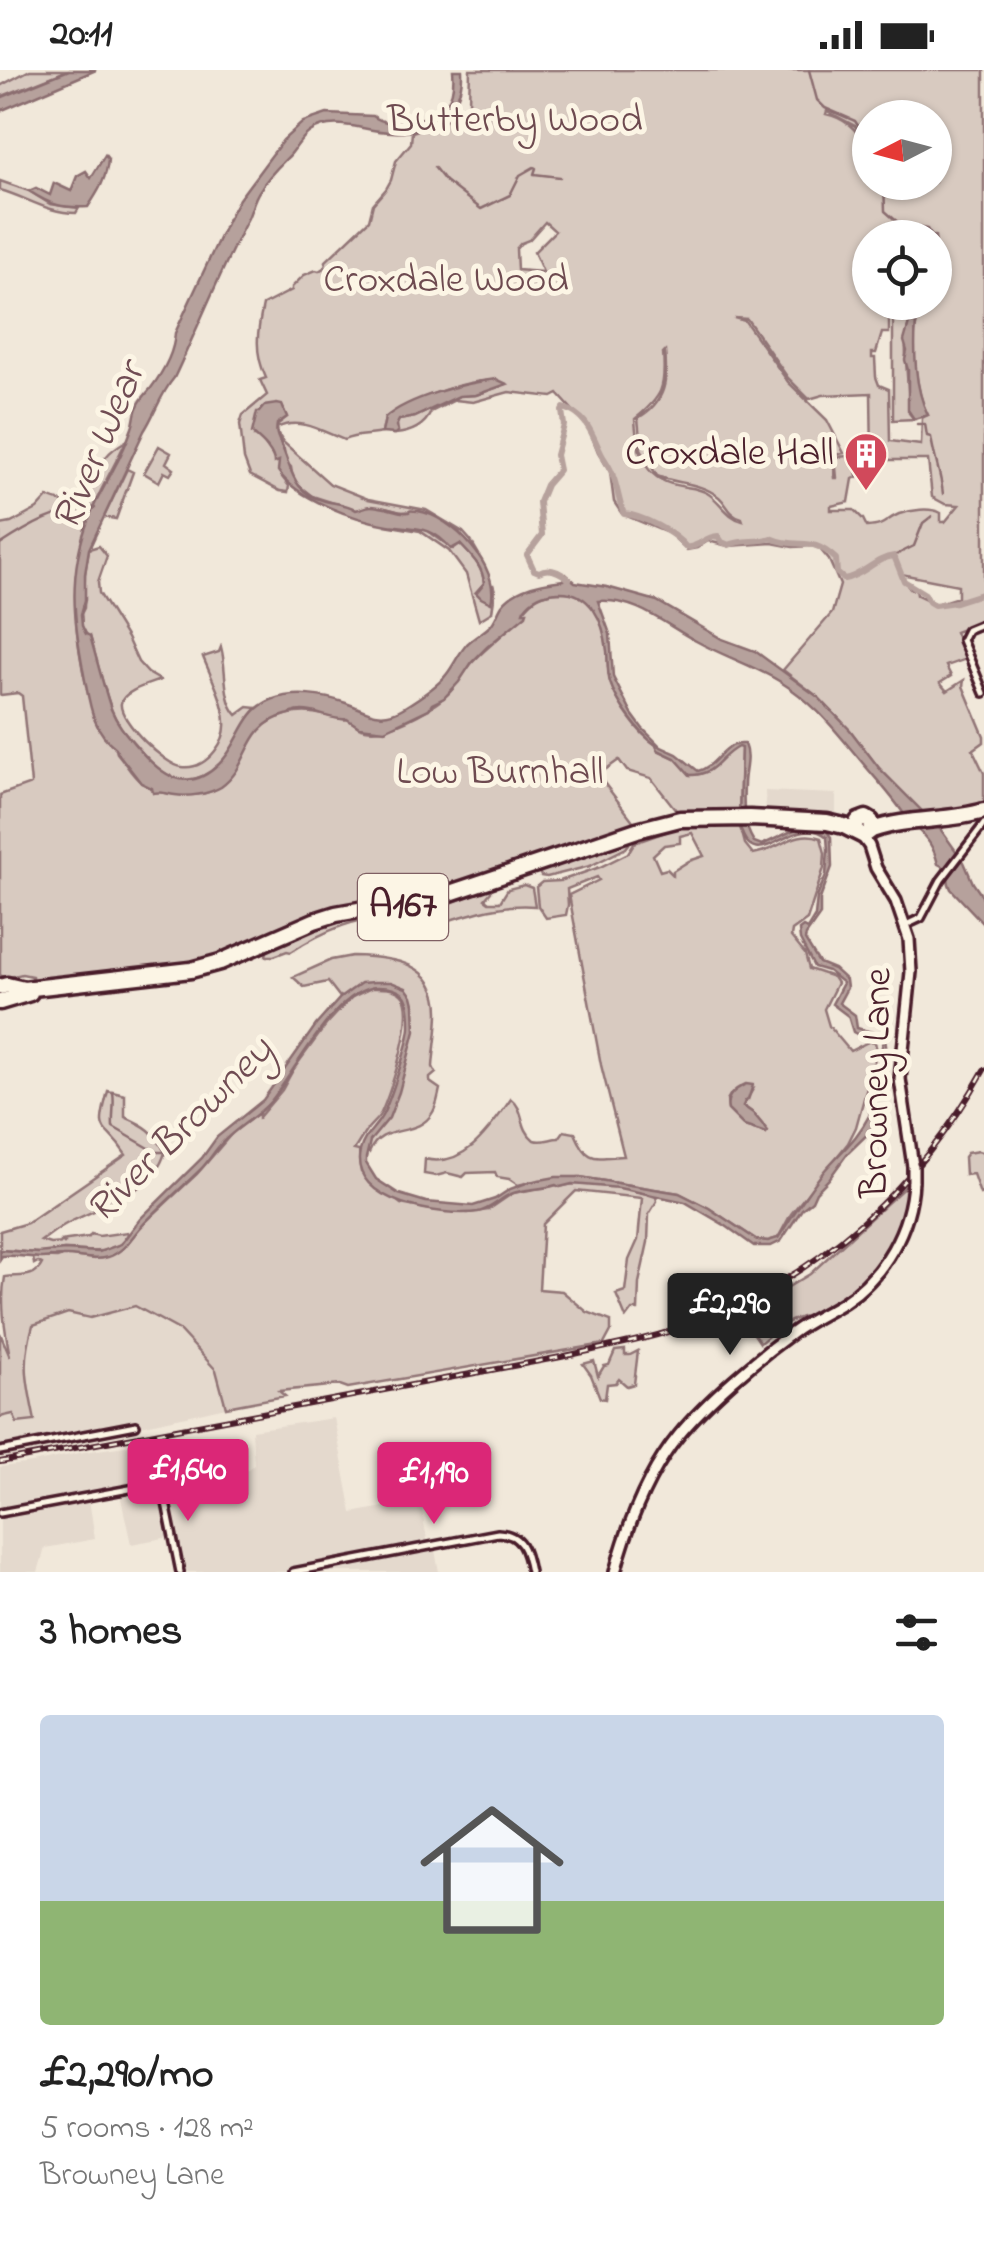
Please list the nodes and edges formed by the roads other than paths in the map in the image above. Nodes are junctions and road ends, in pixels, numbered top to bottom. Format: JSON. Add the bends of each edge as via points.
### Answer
{"nodes":[{"id":1,"x":984,"y":623,"type":"edge"},
{"id":2,"x":984,"y":693,"type":"edge"},
{"id":3,"x":984,"y":811,"type":"edge"},
{"id":4,"x":984,"y":824,"type":"edge"},
{"id":5,"x":862,"y":831,"type":"junction"},
{"id":6,"x":906,"y":925,"type":"junction"},
{"id":7,"x":5,"y":995,"type":"edge"},
{"id":8,"x":136,"y":1425,"type":"dead end"},
{"id":9,"x":0,"y":1451,"type":"edge"},
{"id":10,"x":0,"y":1513,"type":"edge"},
{"id":11,"x":180,"y":1572,"type":"edge"},
{"id":12,"x":293,"y":1572,"type":"edge"},
{"id":13,"x":530,"y":1572,"type":"edge"},
{"id":14,"x":615,"y":1572,"type":"edge"}],
"edges":[{"from":1,"to":2,"type":"street","via":[[962,636]]},
{"from":3,"to":5,"type":"highway","number":"A167"},
{"from":4,"to":6,"type":"street","via":[[921,918]]},
{"from":5,"to":6,"type":"main road","name":"Browney Lane"},
{"from":5,"to":7,"type":"highway","number":"A167","via":[[827,822],[680,819],[444,895],[336,914],[191,970]]},
{"from":6,"to":14,"type":"main road","name":"Browney Lane","bridge":true,"via":[[912,972],[900,1079],[913,1180],[896,1245],[870,1280],[764,1354],[678,1435],[641,1499]]},
{"from":8,"to":9,"type":"street"},
{"from":10,"to":11,"type":"street","via":[[162,1483]]},
{"from":12,"to":13,"type":"street","via":[[506,1533],[519,1540]]}]}
